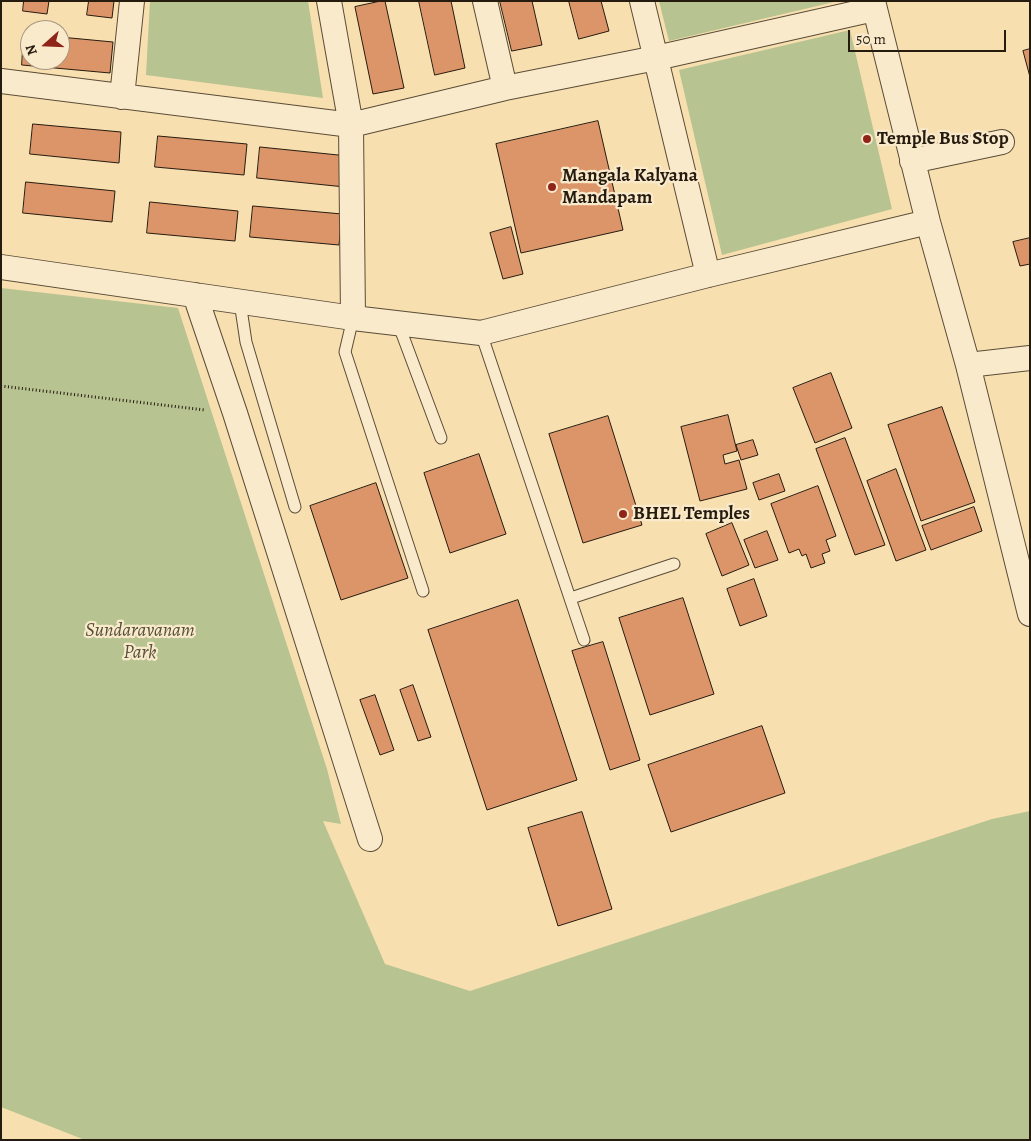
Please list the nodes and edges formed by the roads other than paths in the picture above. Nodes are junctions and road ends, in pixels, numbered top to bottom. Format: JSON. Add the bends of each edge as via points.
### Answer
{"nodes":[{"id":1,"x":132,"y":1,"type":"edge"},
{"id":2,"x":329,"y":1,"type":"edge"},
{"id":3,"x":486,"y":1,"type":"edge"},
{"id":4,"x":642,"y":1,"type":"edge"},
{"id":5,"x":873,"y":5,"type":"edge"},
{"id":6,"x":656,"y":58,"type":"junction"},
{"id":7,"x":1,"y":81,"type":"edge"},
{"id":8,"x":505,"y":88,"type":"junction"},
{"id":9,"x":122,"y":96,"type":"junction"},
{"id":10,"x":352,"y":125,"type":"junction"},
{"id":11,"x":1002,"y":142,"type":"dead end"},
{"id":12,"x":912,"y":160,"type":"junction"},
{"id":13,"x":928,"y":222,"type":"junction"},
{"id":14,"x":1,"y":267,"type":"edge"},
{"id":15,"x":708,"y":274,"type":"junction"},
{"id":16,"x":196,"y":295,"type":"junction"},
{"id":17,"x":240,"y":302,"type":"junction"},
{"id":18,"x":353,"y":318,"type":"junction"},
{"id":19,"x":398,"y":323,"type":"junction"},
{"id":20,"x":481,"y":333,"type":"junction"},
{"id":21,"x":1030,"y":358,"type":"edge"},
{"id":22,"x":968,"y":365,"type":"junction"},
{"id":23,"x":441,"y":438,"type":"dead end"},
{"id":24,"x":295,"y":507,"type":"dead end"},
{"id":25,"x":674,"y":564,"type":"dead end"},
{"id":26,"x":424,"y":592,"type":"dead end"},
{"id":27,"x":571,"y":598,"type":"junction"},
{"id":28,"x":1030,"y":614,"type":"edge"},
{"id":29,"x":584,"y":640,"type":"dead end"},
{"id":30,"x":370,"y":840,"type":"dead end"}],
"edges":[{"from":1,"to":9,"type":"street"},
{"from":2,"to":10,"type":"street"},
{"from":3,"to":8,"type":"street"},
{"from":4,"to":6,"type":"street"},
{"from":5,"to":6,"type":"street"},
{"from":5,"to":12,"type":"street"},
{"from":6,"to":8,"type":"street"},
{"from":6,"to":15,"type":"street"},
{"from":7,"to":9,"type":"street"},
{"from":8,"to":10,"type":"street"},
{"from":9,"to":10,"type":"street"},
{"from":10,"to":18,"type":"street"},
{"from":11,"to":12,"type":"street"},
{"from":12,"to":13,"type":"street"},
{"from":13,"to":15,"type":"street"},
{"from":13,"to":22,"type":"street"},
{"from":14,"to":16,"type":"street"},
{"from":15,"to":20,"type":"street"},
{"from":16,"to":17,"type":"street"},
{"from":16,"to":30,"type":"street"},
{"from":17,"to":18,"type":"street"},
{"from":17,"to":24,"type":"lane","via":[[246,342]]},
{"from":18,"to":19,"type":"street"},
{"from":18,"to":26,"type":"lane","via":[[345,352]]},
{"from":19,"to":20,"type":"street"},
{"from":19,"to":23,"type":"lane"},
{"from":20,"to":27,"type":"lane"},
{"from":21,"to":22,"type":"street"},
{"from":22,"to":28,"type":"street"},
{"from":25,"to":27,"type":"lane"},
{"from":27,"to":29,"type":"lane"}]}
